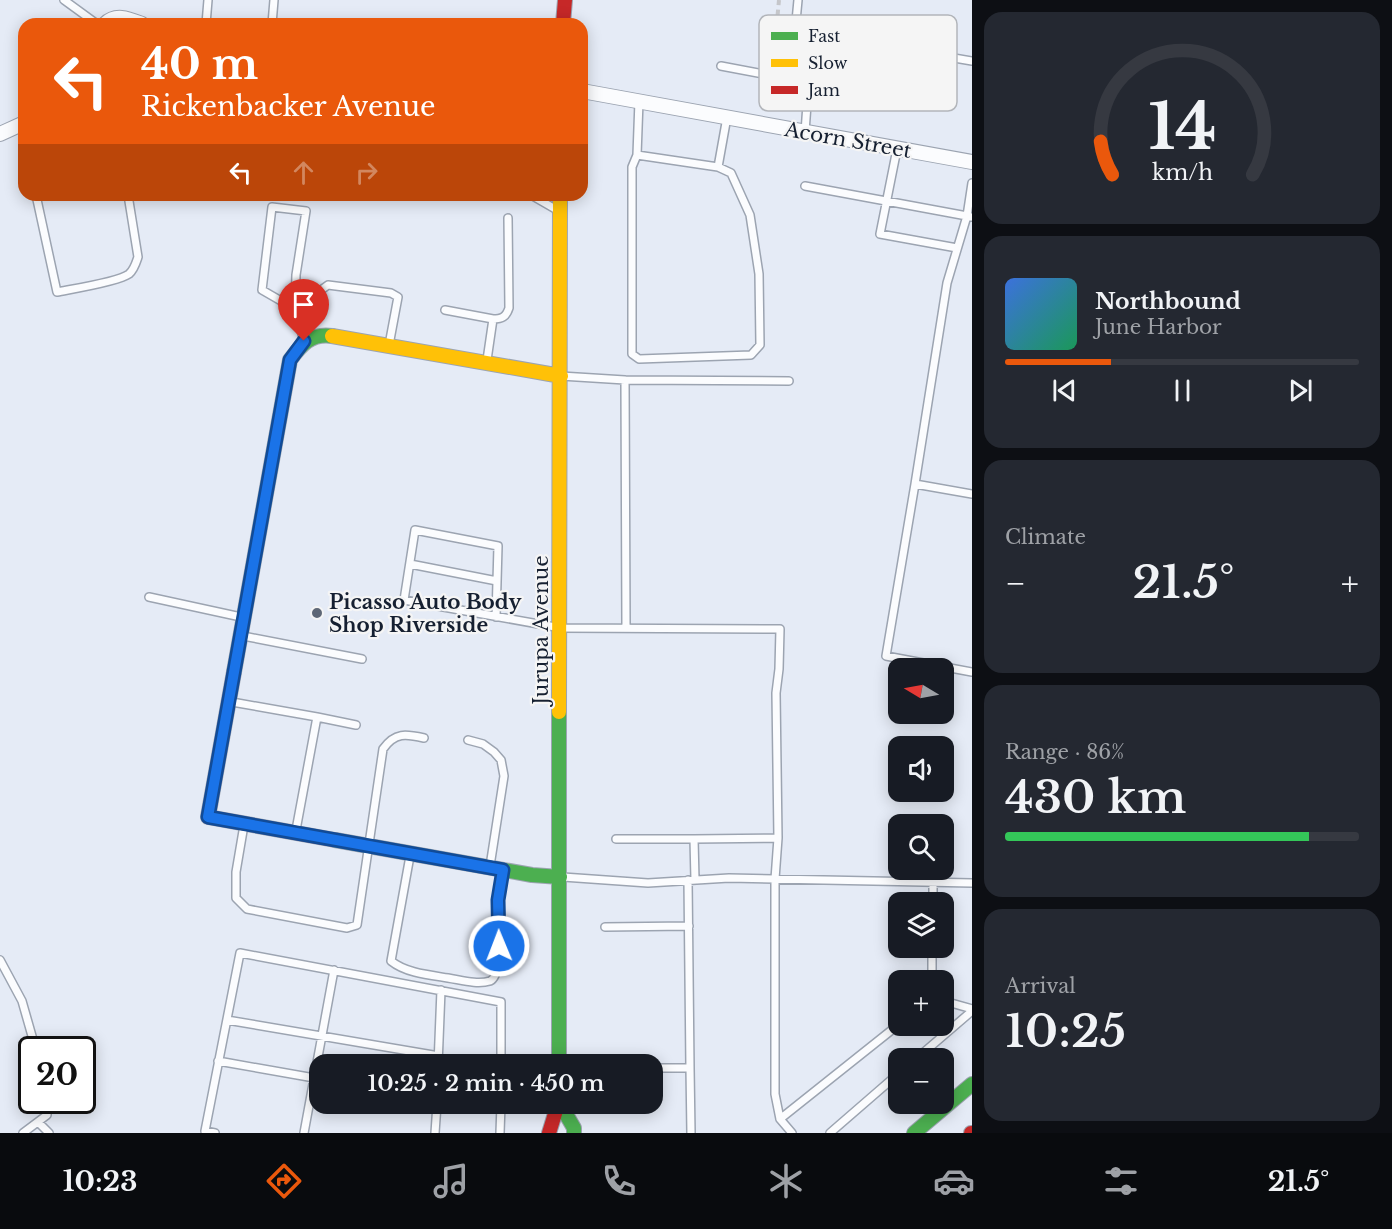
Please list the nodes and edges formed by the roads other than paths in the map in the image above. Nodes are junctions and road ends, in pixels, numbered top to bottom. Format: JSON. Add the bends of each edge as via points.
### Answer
{"nodes":[{"id":1,"x":64,"y":0,"type":"edge"},
{"id":2,"x":208,"y":0,"type":"edge"},
{"id":3,"x":274,"y":0,"type":"edge"},
{"id":4,"x":565,"y":0,"type":"edge"},
{"id":5,"x":798,"y":0,"type":"edge"},
{"id":6,"x":796,"y":15,"type":"edge"},
{"id":7,"x":89,"y":18,"type":"edge"},
{"id":8,"x":206,"y":18,"type":"edge"},
{"id":9,"x":272,"y":18,"type":"edge"},
{"id":10,"x":564,"y":18,"type":"edge"},
{"id":11,"x":957,"y":58,"type":"edge"},
{"id":12,"x":972,"y":61,"type":"edge"},
{"id":13,"x":721,"y":66,"type":"dead end"},
{"id":14,"x":759,"y":73,"type":"edge"},
{"id":15,"x":588,"y":92,"type":"edge"},
{"id":16,"x":639,"y":101,"type":"junction"},
{"id":17,"x":807,"y":111,"type":"edge"},
{"id":18,"x":727,"y":117,"type":"junction"},
{"id":19,"x":18,"y":129,"type":"edge"},
{"id":20,"x":805,"y":132,"type":"junction"},
{"id":21,"x":0,"y":134,"type":"edge"},
{"id":22,"x":897,"y":148,"type":"junction"},
{"id":23,"x":637,"y":154,"type":"junction"},
{"id":24,"x":972,"y":162,"type":"edge"},
{"id":25,"x":718,"y":167,"type":"junction"},
{"id":26,"x":972,"y":183,"type":"edge"},
{"id":27,"x":805,"y":186,"type":"dead end"},
{"id":28,"x":37,"y":201,"type":"edge"},
{"id":29,"x":129,"y":201,"type":"edge"},
{"id":30,"x":542,"y":201,"type":"edge"},
{"id":31,"x":560,"y":201,"type":"edge"},
{"id":32,"x":886,"y":201,"type":"junction"},
{"id":33,"x":561,"y":211,"type":"junction"},
{"id":34,"x":969,"y":216,"type":"edge"},
{"id":35,"x":508,"y":218,"type":"dead end"},
{"id":36,"x":957,"y":248,"type":"junction"},
{"id":37,"x":295,"y":309,"type":"junction"},
{"id":38,"x":445,"y":310,"type":"dead end"},
{"id":39,"x":493,"y":319,"type":"junction"},
{"id":40,"x":304,"y":341,"type":"junction"},
{"id":41,"x":389,"y":346,"type":"junction"},
{"id":42,"x":486,"y":363,"type":"junction"},
{"id":43,"x":561,"y":376,"type":"junction"},
{"id":44,"x":625,"y":380,"type":"junction"},
{"id":45,"x":789,"y":381,"type":"dead end"},
{"id":46,"x":915,"y":484,"type":"junction"},
{"id":47,"x":972,"y":494,"type":"edge"},
{"id":48,"x":410,"y":564,"type":"junction"},
{"id":49,"x":497,"y":580,"type":"junction"},
{"id":50,"x":149,"y":597,"type":"dead end"},
{"id":51,"x":244,"y":617,"type":"junction"},
{"id":52,"x":496,"y":617,"type":"junction"},
{"id":53,"x":561,"y":628,"type":"junction"},
{"id":54,"x":626,"y":628,"type":"junction"},
{"id":55,"x":240,"y":636,"type":"junction"},
{"id":56,"x":362,"y":659,"type":"dead end"},
{"id":57,"x":972,"y":672,"type":"edge"},
{"id":58,"x":229,"y":702,"type":"junction"},
{"id":59,"x":317,"y":717,"type":"junction"},
{"id":60,"x":356,"y":725,"type":"dead end"},
{"id":61,"x":424,"y":738,"type":"dead end"},
{"id":62,"x":468,"y":740,"type":"dead end"},
{"id":63,"x":244,"y":824,"type":"junction"},
{"id":64,"x":296,"y":833,"type":"junction"},
{"id":65,"x":778,"y":838,"type":"junction"},
{"id":66,"x":616,"y":839,"type":"dead end"},
{"id":67,"x":694,"y":839,"type":"junction"},
{"id":68,"x":369,"y":846,"type":"junction"},
{"id":69,"x":411,"y":853,"type":"junction"},
{"id":70,"x":496,"y":869,"type":"junction"},
{"id":71,"x":560,"y":877,"type":"junction"},
{"id":72,"x":775,"y":879,"type":"junction"},
{"id":73,"x":692,"y":880,"type":"junction"},
{"id":74,"x":933,"y":882,"type":"junction"},
{"id":75,"x":972,"y":883,"type":"edge"},
{"id":76,"x":933,"y":892,"type":"edge"},
{"id":77,"x":689,"y":926,"type":"junction"},
{"id":78,"x":605,"y":927,"type":"dead end"},
{"id":79,"x":0,"y":960,"type":"edge"},
{"id":80,"x":334,"y":970,"type":"junction"},
{"id":81,"x":441,"y":990,"type":"junction"},
{"id":82,"x":954,"y":1004,"type":"edge"},
{"id":83,"x":972,"y":1010,"type":"edge"},
{"id":84,"x":226,"y":1020,"type":"junction"},
{"id":85,"x":888,"y":1033,"type":"edge"},
{"id":86,"x":32,"y":1036,"type":"edge"},
{"id":87,"x":322,"y":1037,"type":"junction"},
{"id":88,"x":929,"y":1048,"type":"edge"},
{"id":89,"x":320,"y":1054,"type":"edge"},
{"id":90,"x":427,"y":1054,"type":"edge"},
{"id":91,"x":439,"y":1054,"type":"edge"},
{"id":92,"x":501,"y":1054,"type":"edge"},
{"id":93,"x":559,"y":1054,"type":"edge"},
{"id":94,"x":218,"y":1061,"type":"junction"},
{"id":95,"x":663,"y":1068,"type":"edge"},
{"id":96,"x":690,"y":1068,"type":"junction"},
{"id":97,"x":309,"y":1077,"type":"edge"},
{"id":98,"x":888,"y":1083,"type":"edge"},
{"id":99,"x":972,"y":1084,"type":"edge"},
{"id":100,"x":309,"y":1109,"type":"edge"},
{"id":101,"x":47,"y":1114,"type":"edge"},
{"id":102,"x":436,"y":1114,"type":"edge"},
{"id":103,"x":501,"y":1114,"type":"edge"},
{"id":104,"x":556,"y":1114,"type":"edge"},
{"id":105,"x":565,"y":1114,"type":"edge"},
{"id":106,"x":780,"y":1119,"type":"junction"},
{"id":107,"x":38,"y":1122,"type":"junction"},
{"id":108,"x":23,"y":1133,"type":"edge"},
{"id":109,"x":49,"y":1133,"type":"edge"},
{"id":110,"x":215,"y":1133,"type":"edge"},
{"id":111,"x":303,"y":1133,"type":"edge"},
{"id":112,"x":435,"y":1133,"type":"edge"},
{"id":113,"x":500,"y":1133,"type":"edge"},
{"id":114,"x":549,"y":1133,"type":"edge"},
{"id":115,"x":574,"y":1133,"type":"edge"},
{"id":116,"x":691,"y":1133,"type":"edge"},
{"id":117,"x":792,"y":1133,"type":"edge"},
{"id":118,"x":830,"y":1133,"type":"edge"},
{"id":119,"x":914,"y":1133,"type":"edge"}],
"edges":[{"from":1,"to":7,"type":"lane"},
{"from":2,"to":8,"type":"lane"},
{"from":3,"to":9,"type":"lane"},
{"from":4,"to":10,"type":"street"},
{"from":5,"to":6,"type":"lane"},
{"from":11,"to":12,"type":"lane"},
{"from":13,"to":14,"type":"lane"},
{"from":15,"to":16,"type":"street","name":"Acorn Street"},
{"from":16,"to":18,"type":"street","name":"Acorn Street"},
{"from":16,"to":23,"type":"lane"},
{"from":17,"to":20,"type":"lane"},
{"from":18,"to":20,"type":"street","name":"Acorn Street"},
{"from":18,"to":25,"type":"lane"},
{"from":19,"to":21,"type":"street"},
{"from":20,"to":22,"type":"street","name":"Acorn Street"},
{"from":22,"to":24,"type":"street","name":"Acorn Street"},
{"from":22,"to":32,"type":"lane"},
{"from":23,"to":25,"type":"lane"},
{"from":23,"to":25,"type":"lane","via":[[632,167],[632,354],[639,359],[751,355],[760,345],[759,274],[750,215],[731,173]]},
{"from":26,"to":34,"type":"lane"},
{"from":27,"to":32,"type":"lane"},
{"from":28,"to":29,"type":"lane","via":[[57,292],[128,275],[138,257]]},
{"from":30,"to":33,"type":"lane"},
{"from":31,"to":33,"type":"street","name":"Jurupa Avenue"},
{"from":32,"to":34,"type":"lane"},
{"from":32,"to":36,"type":"lane","via":[[880,234]]},
{"from":33,"to":43,"type":"street","name":"Jurupa Avenue"},
{"from":34,"to":36,"type":"lane"},
{"from":35,"to":39,"type":"lane","via":[[509,308],[506,315]]},
{"from":36,"to":46,"type":"lane","via":[[947,283]]},
{"from":37,"to":37,"type":"lane","via":[[306,211],[272,207],[262,290]]},
{"from":37,"to":40,"type":"lane"},
{"from":37,"to":41,"type":"lane","via":[[328,285],[391,293],[398,297]]},
{"from":38,"to":39,"type":"lane"},
{"from":39,"to":42,"type":"lane"},
{"from":40,"to":41,"type":"street","via":[[326,335]]},
{"from":40,"to":51,"type":"street","via":[[290,360]]},
{"from":41,"to":42,"type":"street"},
{"from":42,"to":43,"type":"street"},
{"from":43,"to":44,"type":"lane"},
{"from":43,"to":53,"type":"street","name":"Jurupa Avenue"},
{"from":44,"to":45,"type":"lane"},
{"from":44,"to":54,"type":"lane"},
{"from":46,"to":47,"type":"lane"},
{"from":46,"to":57,"type":"lane","via":[[886,656]]},
{"from":48,"to":49,"type":"lane"},
{"from":48,"to":49,"type":"lane","via":[[415,530],[498,546]]},
{"from":48,"to":52,"type":"lane","via":[[404,600]]},
{"from":49,"to":52,"type":"lane"},
{"from":50,"to":51,"type":"lane"},
{"from":51,"to":55,"type":"street"},
{"from":52,"to":53,"type":"lane"},
{"from":53,"to":54,"type":"lane"},
{"from":53,"to":71,"type":"street","name":"Jurupa Avenue"},
{"from":54,"to":65,"type":"lane","via":[[780,629],[776,693]]},
{"from":55,"to":56,"type":"lane"},
{"from":55,"to":58,"type":"street"},
{"from":58,"to":59,"type":"lane"},
{"from":58,"to":63,"type":"street","via":[[208,817]]},
{"from":59,"to":60,"type":"lane"},
{"from":59,"to":64,"type":"lane"},
{"from":61,"to":68,"type":"lane","via":[[404,734],[391,739],[383,748]]},
{"from":62,"to":70,"type":"lane","via":[[483,744],[501,760],[504,776]]},
{"from":63,"to":64,"type":"street"},
{"from":63,"to":68,"type":"lane","via":[[236,898],[247,909],[347,928],[357,925]]},
{"from":64,"to":68,"type":"street"},
{"from":65,"to":67,"type":"lane"},
{"from":65,"to":72,"type":"lane"},
{"from":66,"to":67,"type":"lane"},
{"from":67,"to":73,"type":"lane"},
{"from":68,"to":69,"type":"street"},
{"from":69,"to":70,"type":"street"},
{"from":69,"to":70,"type":"lane","via":[[391,961],[399,968],[431,975],[474,982],[496,976]]},
{"from":70,"to":71,"type":"street"},
{"from":71,"to":73,"type":"lane"},
{"from":71,"to":93,"type":"street","name":"Jurupa Avenue"},
{"from":72,"to":73,"type":"lane"},
{"from":72,"to":74,"type":"lane"},
{"from":72,"to":106,"type":"lane","via":[[775,1094]]},
{"from":73,"to":77,"type":"lane"},
{"from":74,"to":75,"type":"lane"},
{"from":74,"to":76,"type":"lane"},
{"from":77,"to":78,"type":"lane"},
{"from":77,"to":96,"type":"lane"},
{"from":79,"to":86,"type":"lane","via":[[22,1001]]},
{"from":80,"to":81,"type":"lane"},
{"from":80,"to":84,"type":"lane","via":[[240,953]]},
{"from":80,"to":87,"type":"lane"},
{"from":81,"to":91,"type":"lane"},
{"from":81,"to":92,"type":"lane","via":[[501,1002]]},
{"from":82,"to":83,"type":"lane"},
{"from":83,"to":88,"type":"lane"},
{"from":84,"to":87,"type":"lane"},
{"from":84,"to":94,"type":"lane"},
{"from":85,"to":106,"type":"lane"},
{"from":87,"to":89,"type":"lane"},
{"from":87,"to":90,"type":"lane"},
{"from":94,"to":97,"type":"lane"},
{"from":94,"to":110,"type":"lane","via":[[205,1131]]},
{"from":95,"to":96,"type":"lane"},
{"from":96,"to":116,"type":"lane"},
{"from":98,"to":118,"type":"lane"},
{"from":99,"to":119,"type":"street"},
{"from":100,"to":111,"type":"lane"},
{"from":101,"to":107,"type":"lane"},
{"from":102,"to":112,"type":"lane"},
{"from":103,"to":113,"type":"lane"},
{"from":104,"to":114,"type":"street"},
{"from":105,"to":115,"type":"street"},
{"from":106,"to":117,"type":"lane"},
{"from":107,"to":108,"type":"lane"},
{"from":107,"to":109,"type":"lane"}]}
